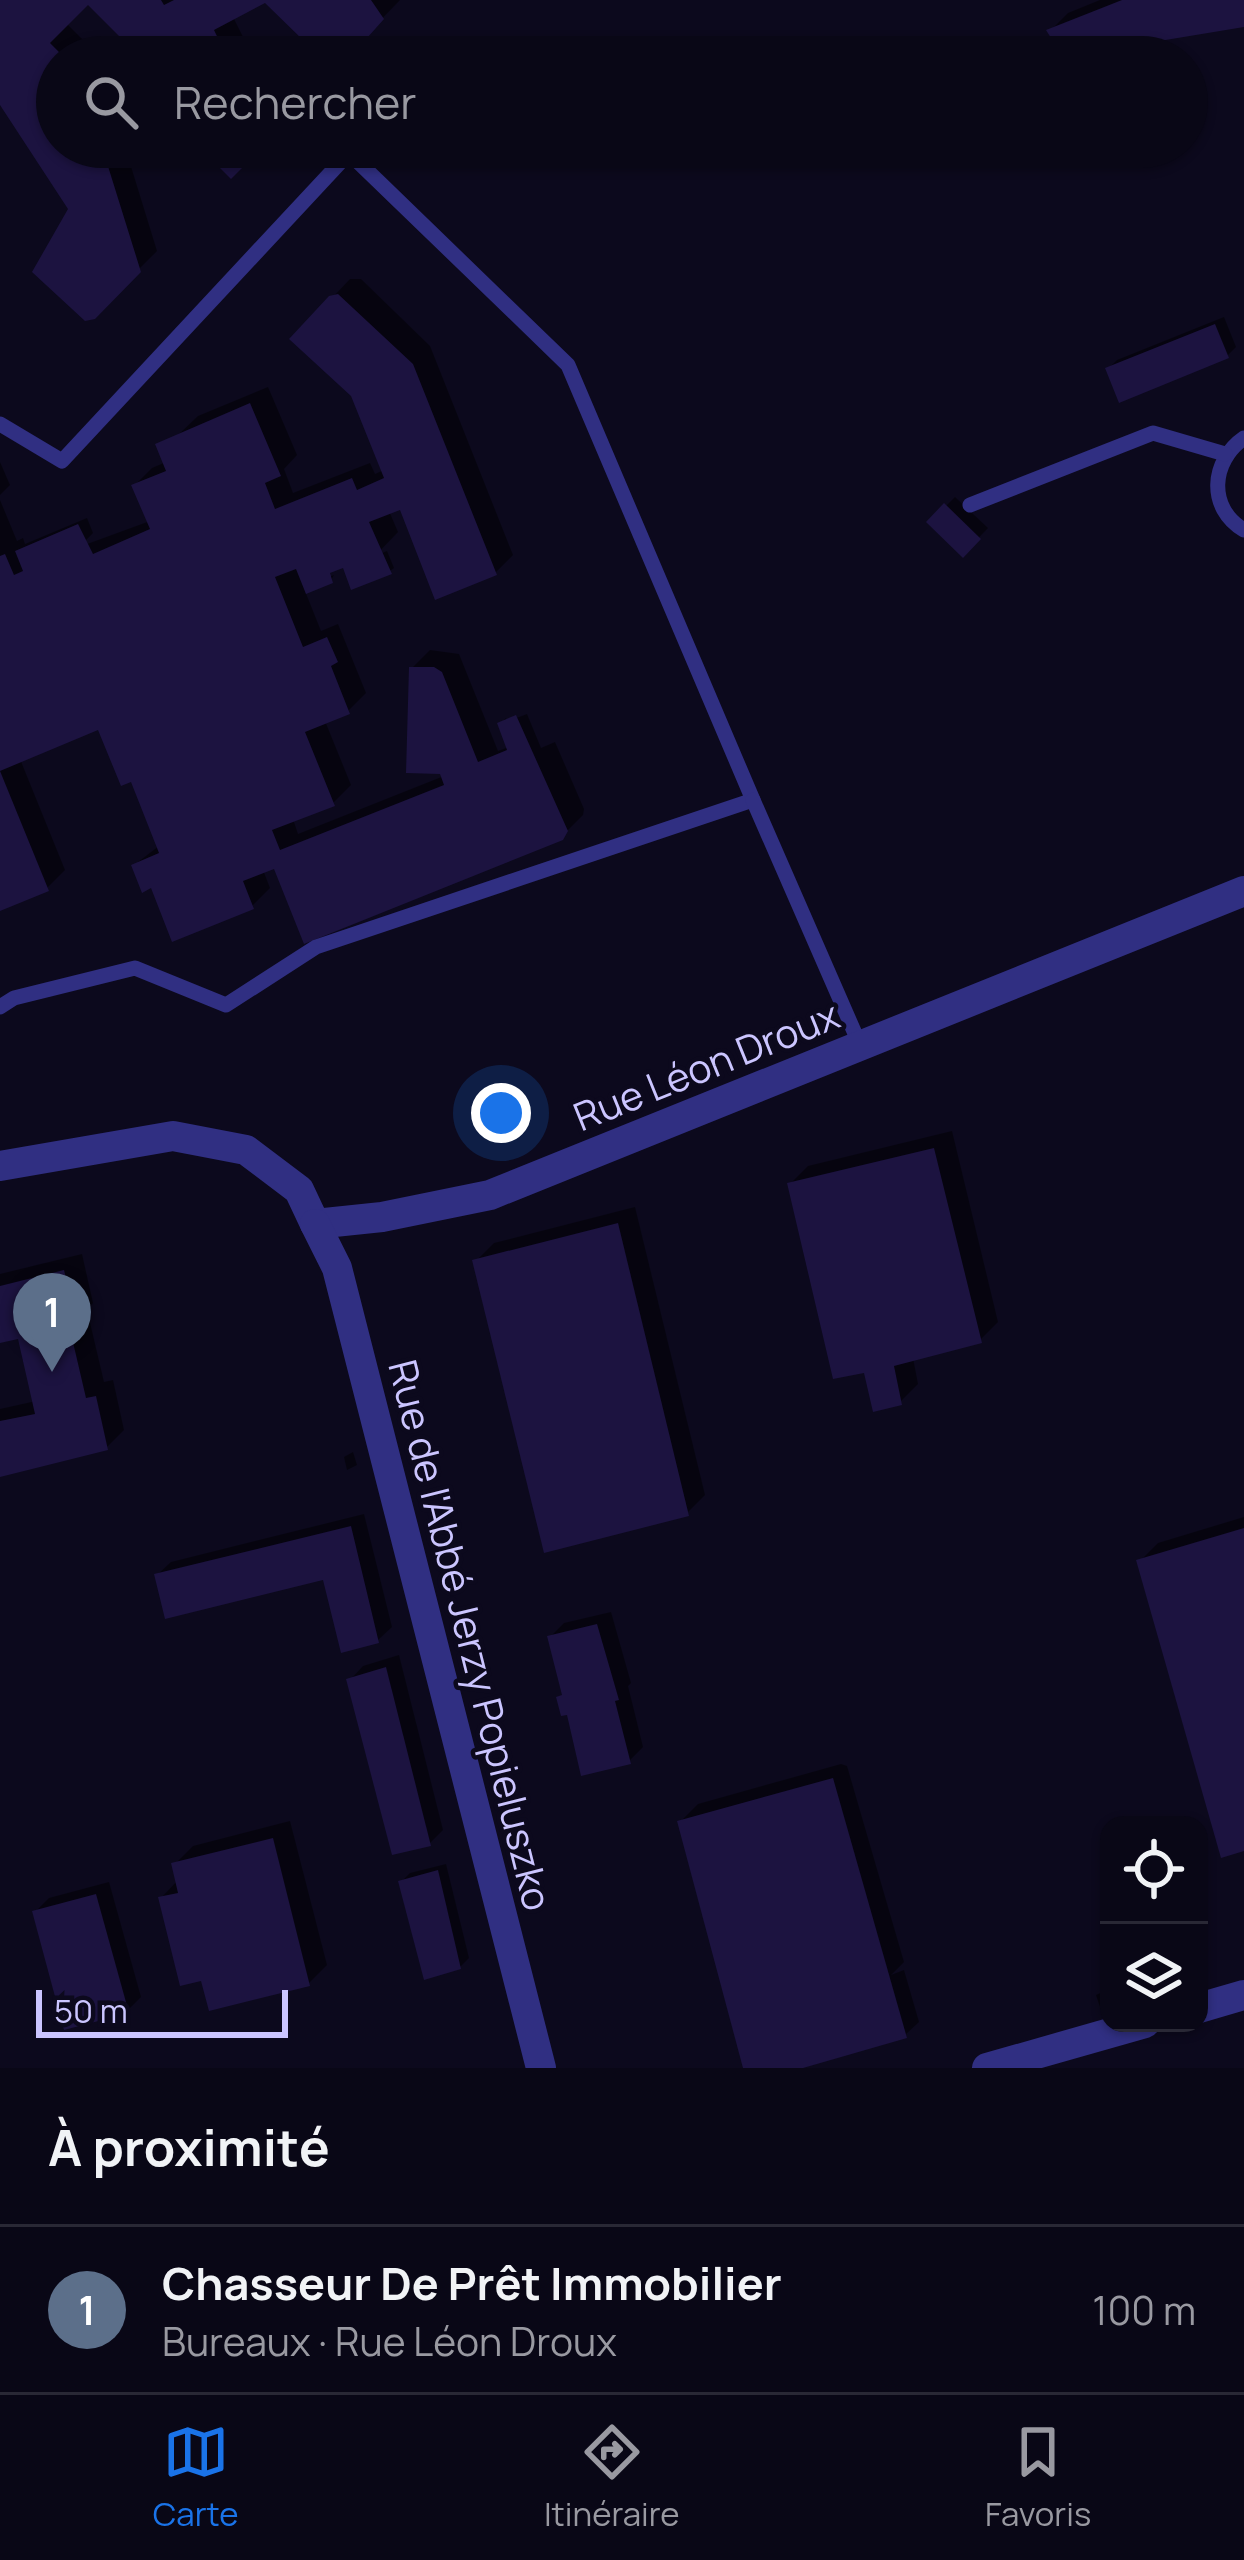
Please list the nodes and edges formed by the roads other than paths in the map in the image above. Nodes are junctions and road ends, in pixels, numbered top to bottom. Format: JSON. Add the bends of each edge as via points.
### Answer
{"nodes":[{"id":1,"x":335,"y":168,"type":"edge"},
{"id":2,"x":364,"y":168,"type":"edge"},
{"id":3,"x":0,"y":424,"type":"edge"},
{"id":4,"x":1244,"y":438,"type":"edge"},
{"id":5,"x":1226,"y":454,"type":"junction"},
{"id":6,"x":970,"y":505,"type":"dead end"},
{"id":7,"x":1244,"y":530,"type":"edge"},
{"id":8,"x":753,"y":800,"type":"junction"},
{"id":9,"x":1244,"y":890,"type":"edge"},
{"id":10,"x":0,"y":1007,"type":"edge"},
{"id":11,"x":860,"y":1046,"type":"junction"},
{"id":12,"x":0,"y":1166,"type":"edge"},
{"id":13,"x":315,"y":1224,"type":"junction"},
{"id":14,"x":1244,"y":1995,"type":"edge"},
{"id":15,"x":1208,"y":2005,"type":"edge"},
{"id":16,"x":1113,"y":2032,"type":"edge"},
{"id":17,"x":541,"y":2068,"type":"edge"},
{"id":18,"x":987,"y":2068,"type":"edge"}],
"edges":[{"from":1,"to":3,"type":"lane","via":[[62,461]]},
{"from":2,"to":8,"type":"lane","via":[[568,365]]},
{"from":4,"to":5,"type":"lane"},
{"from":5,"to":6,"type":"lane","via":[[1153,433]]},
{"from":5,"to":7,"type":"lane","via":[[1217,492],[1223,511]]},
{"from":8,"to":10,"type":"lane","via":[[316,947],[226,1005],[135,968]]},
{"from":8,"to":11,"type":"lane"},
{"from":9,"to":11,"type":"street","name":"Rue Léon Droux"},
{"from":11,"to":13,"type":"street","name":"Rue Léon Droux","via":[[490,1195]]},
{"from":12,"to":13,"type":"street","via":[[172,1136],[247,1150],[298,1190]]},
{"from":13,"to":17,"type":"street","name":"Rue de l'Abbé Jerzy Popieluszko","via":[[337,1268]]},
{"from":14,"to":15,"type":"street"},
{"from":16,"to":18,"type":"street"}]}
